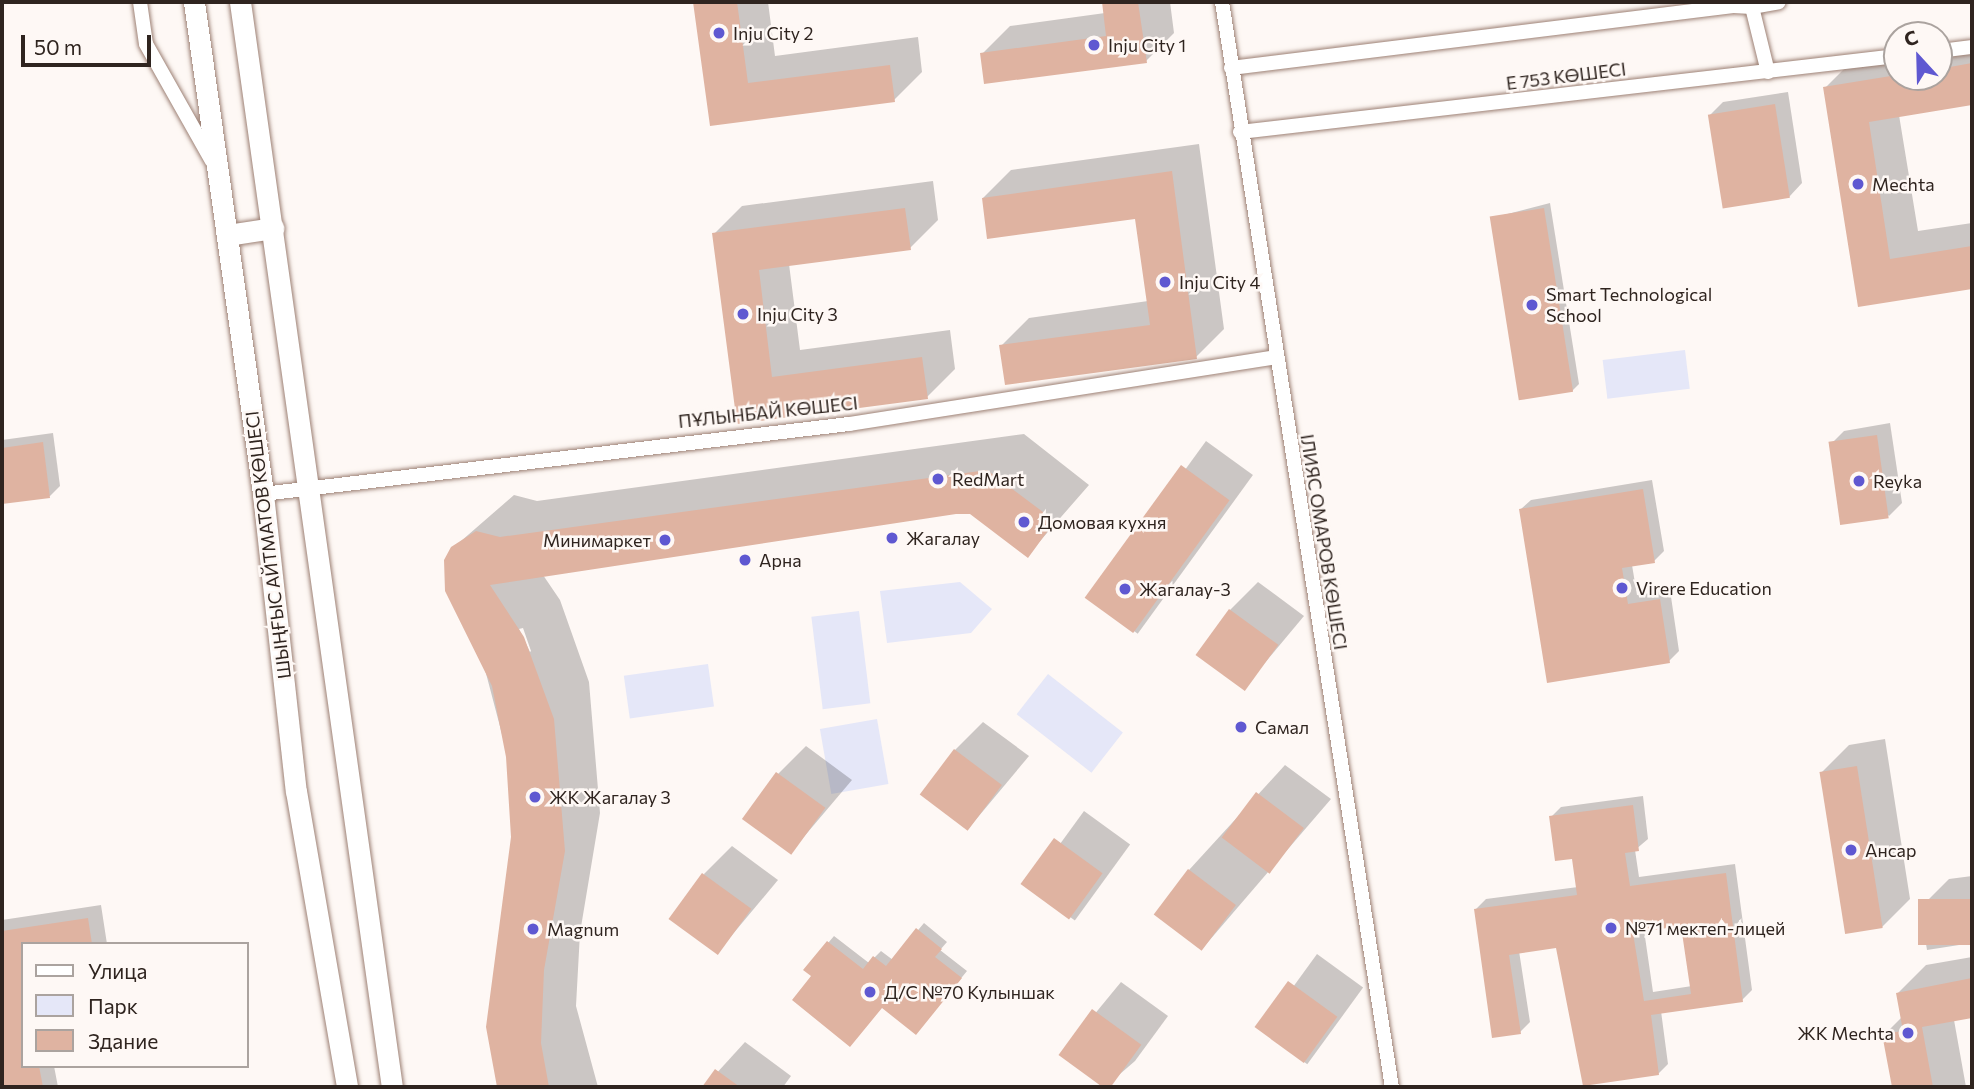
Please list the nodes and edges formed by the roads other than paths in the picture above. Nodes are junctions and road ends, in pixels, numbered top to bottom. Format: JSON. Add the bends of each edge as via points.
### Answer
{"nodes":[{"id":1,"x":141,"y":2,"type":"edge"},
{"id":2,"x":194,"y":2,"type":"edge"},
{"id":3,"x":240,"y":2,"type":"edge"},
{"id":4,"x":1222,"y":2,"type":"edge"},
{"id":5,"x":1779,"y":2,"type":"edge"},
{"id":6,"x":1752,"y":7,"type":"junction"},
{"id":7,"x":1972,"y":47,"type":"edge"},
{"id":8,"x":1953,"y":49,"type":"edge"},
{"id":9,"x":1883,"y":58,"type":"edge"},
{"id":10,"x":1231,"y":68,"type":"junction"},
{"id":11,"x":1768,"y":72,"type":"junction"},
{"id":12,"x":1240,"y":132,"type":"junction"},
{"id":13,"x":218,"y":172,"type":"junction"},
{"id":14,"x":273,"y":228,"type":"junction"},
{"id":15,"x":227,"y":234,"type":"junction"},
{"id":16,"x":1275,"y":357,"type":"junction"},
{"id":17,"x":310,"y":488,"type":"junction"},
{"id":18,"x":264,"y":494,"type":"junction"},
{"id":19,"x":346,"y":1087,"type":"edge"},
{"id":20,"x":392,"y":1087,"type":"edge"},
{"id":21,"x":1392,"y":1087,"type":"edge"}],
"edges":[{"from":1,"to":13,"type":"street","via":[[145,44]]},
{"from":2,"to":13,"type":"main road","name":"ШЫҢҒЫС АЙТМАТОВ КӨШЕСІ"},
{"from":3,"to":14,"type":"main road"},
{"from":4,"to":10,"type":"street","name":"ІЛИЯС ОМАРОВ КӨШЕСІ"},
{"from":5,"to":6,"type":"street"},
{"from":6,"to":10,"type":"street","via":[[1708,7]]},
{"from":6,"to":11,"type":"street"},
{"from":7,"to":8,"type":"street"},
{"from":9,"to":11,"type":"street","name":"Е 753 КӨШЕСІ"},
{"from":10,"to":12,"type":"street","name":"ІЛИЯС ОМАРОВ КӨШЕСІ"},
{"from":11,"to":12,"type":"street","name":"Е 753 КӨШЕСІ"},
{"from":12,"to":16,"type":"street","name":"ІЛИЯС ОМАРОВ КӨШЕСІ"},
{"from":13,"to":15,"type":"main road","name":"ШЫҢҒЫС АЙТМАТОВ КӨШЕСІ"},
{"from":14,"to":15,"type":"main road"},
{"from":14,"to":17,"type":"main road"},
{"from":15,"to":18,"type":"main road","name":"ШЫҢҒЫС АЙТМАТОВ КӨШЕСІ"},
{"from":16,"to":17,"type":"street","name":"ПҰЛЫНБАЙ КӨШЕСІ","via":[[849,424]]},
{"from":16,"to":21,"type":"street","name":"ІЛИЯС ОМАРОВ КӨШЕСІ"},
{"from":17,"to":18,"type":"street","name":"ПҰЛЫНБАЙ КӨШЕСІ"},
{"from":17,"to":20,"type":"main road"},
{"from":18,"to":19,"type":"main road","name":"ШЫҢҒЫС АЙТМАТОВ КӨШЕСІ","via":[[296,791]]}]}
